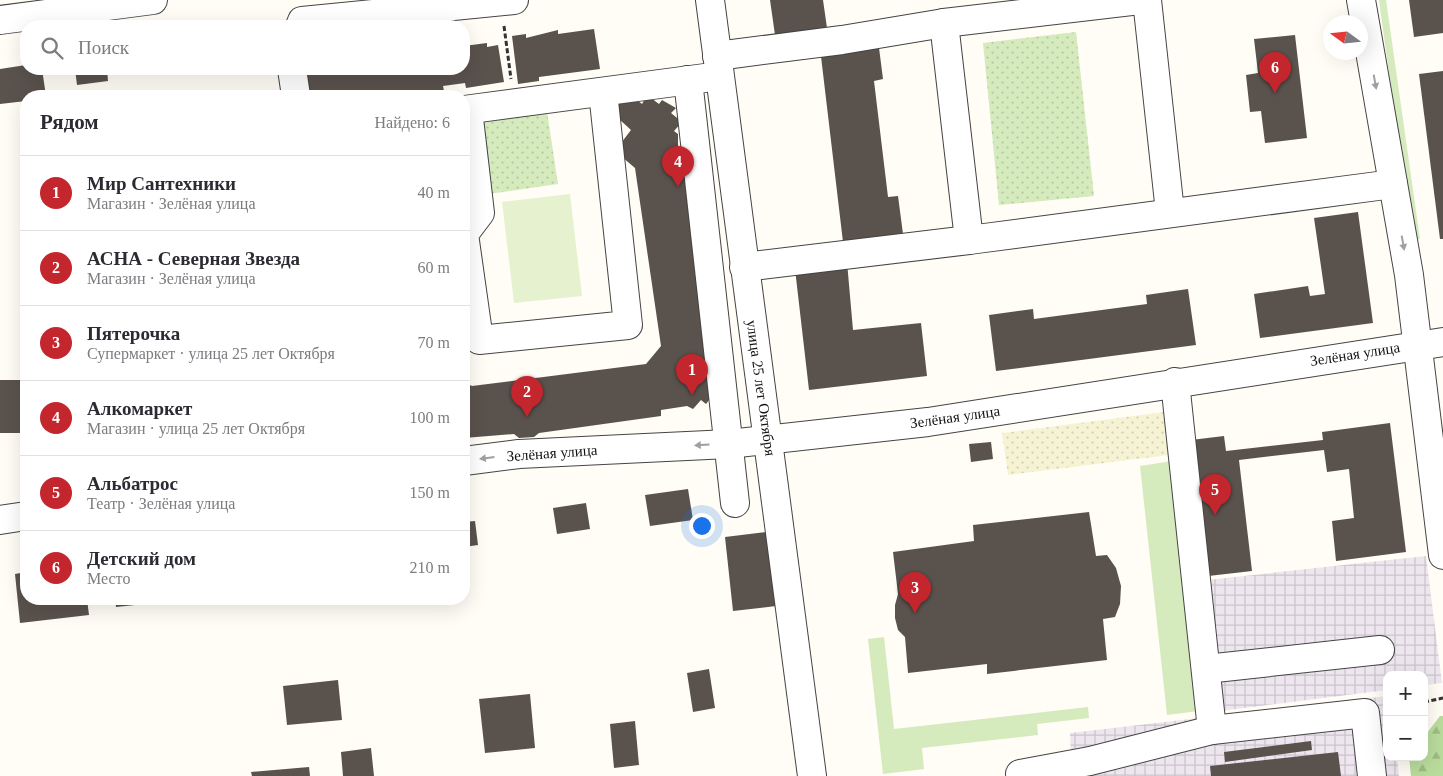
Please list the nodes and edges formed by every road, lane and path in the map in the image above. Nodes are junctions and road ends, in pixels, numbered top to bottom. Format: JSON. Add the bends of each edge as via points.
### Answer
{"nodes":[{"id":1,"x":153,"y":0,"type":"edge"},
{"id":2,"x":710,"y":0,"type":"edge"},
{"id":3,"x":1140,"y":0,"type":"edge"},
{"id":4,"x":1147,"y":0,"type":"edge"},
{"id":5,"x":1361,"y":0,"type":"edge"},
{"id":6,"x":507,"y":1,"type":"edge"},
{"id":7,"x":0,"y":20,"type":"edge"},
{"id":8,"x":312,"y":20,"type":"edge"},
{"id":9,"x":944,"y":23,"type":"junction"},
{"id":10,"x":718,"y":66,"type":"junction"},
{"id":11,"x":293,"y":75,"type":"edge"},
{"id":12,"x":688,"y":80,"type":"junction"},
{"id":13,"x":295,"y":90,"type":"edge"},
{"id":14,"x":603,"y":92,"type":"junction"},
{"id":15,"x":514,"y":104,"type":"junction"},
{"id":16,"x":470,"y":110,"type":"edge"},
{"id":17,"x":470,"y":139,"type":"edge"},
{"id":18,"x":1393,"y":184,"type":"junction"},
{"id":19,"x":1170,"y":212,"type":"junction"},
{"id":20,"x":470,"y":226,"type":"edge"},
{"id":21,"x":969,"y":240,"type":"junction"},
{"id":22,"x":744,"y":267,"type":"junction"},
{"id":23,"x":470,"y":276,"type":"edge"},
{"id":24,"x":1443,"y":342,"type":"edge"},
{"id":25,"x":1416,"y":345,"type":"junction"},
{"id":26,"x":1175,"y":382,"type":"junction"},
{"id":27,"x":768,"y":438,"type":"junction"},
{"id":28,"x":729,"y":444,"type":"junction"},
{"id":29,"x":470,"y":460,"type":"edge"},
{"id":30,"x":735,"y":503,"type":"dead end"},
{"id":31,"x":20,"y":517,"type":"edge"},
{"id":32,"x":0,"y":520,"type":"edge"},
{"id":33,"x":1443,"y":548,"type":"edge"},
{"id":34,"x":1380,"y":650,"type":"dead end"},
{"id":35,"x":1206,"y":669,"type":"junction"},
{"id":36,"x":1443,"y":698,"type":"edge"},
{"id":37,"x":1428,"y":701,"type":"edge"},
{"id":38,"x":1212,"y":730,"type":"junction"},
{"id":39,"x":1090,"y":769,"type":"edge"},
{"id":40,"x":1013,"y":775,"type":"edge"},
{"id":41,"x":812,"y":776,"type":"edge"},
{"id":42,"x":1372,"y":776,"type":"edge"}],
"edges":[{"from":1,"to":7,"type":"street"},
{"from":2,"to":10,"type":"street","name":"улица 25 лет Октября"},
{"from":3,"to":9,"type":"street"},
{"from":4,"to":19,"type":"street"},
{"from":5,"to":18,"type":"street","one_way":true},
{"from":6,"to":8,"type":"street"},
{"from":6,"to":15,"type":"path"},
{"from":9,"to":10,"type":"street"},
{"from":9,"to":21,"type":"street"},
{"from":10,"to":12,"type":"street"},
{"from":10,"to":22,"type":"street","name":"улица 25 лет Октября"},
{"from":11,"to":13,"type":"street"},
{"from":12,"to":14,"type":"street"},
{"from":12,"to":28,"type":"street"},
{"from":14,"to":15,"type":"street"},
{"from":14,"to":23,"type":"street","via":[[628,325],[479,340]]},
{"from":15,"to":16,"type":"street"},
{"from":17,"to":20,"type":"street","via":[[480,213]]},
{"from":18,"to":19,"type":"street"},
{"from":18,"to":25,"type":"street","one_way":true,"via":[[1409,275]]},
{"from":19,"to":21,"type":"street"},
{"from":21,"to":22,"type":"street"},
{"from":22,"to":27,"type":"street","name":"улица 25 лет Октября"},
{"from":24,"to":25,"type":"street","name":"Зелёная улица"},
{"from":25,"to":26,"type":"street","name":"Зелёная улица"},
{"from":25,"to":33,"type":"street"},
{"from":26,"to":27,"type":"street","name":"Зелёная улица","via":[[928,422]]},
{"from":26,"to":35,"type":"street"},
{"from":27,"to":28,"type":"street","name":"Зелёная улица"},
{"from":27,"to":41,"type":"street","name":"улица 25 лет Октября"},
{"from":28,"to":29,"type":"street","name":"Зелёная улица","one_way":true,"via":[[519,454]]},
{"from":28,"to":30,"type":"street"},
{"from":31,"to":32,"type":"street"},
{"from":34,"to":35,"type":"street"},
{"from":35,"to":38,"type":"street"},
{"from":36,"to":37,"type":"path"},
{"from":38,"to":39,"type":"street"},
{"from":38,"to":42,"type":"street","via":[[1365,713]]},
{"from":39,"to":40,"type":"street"}]}
